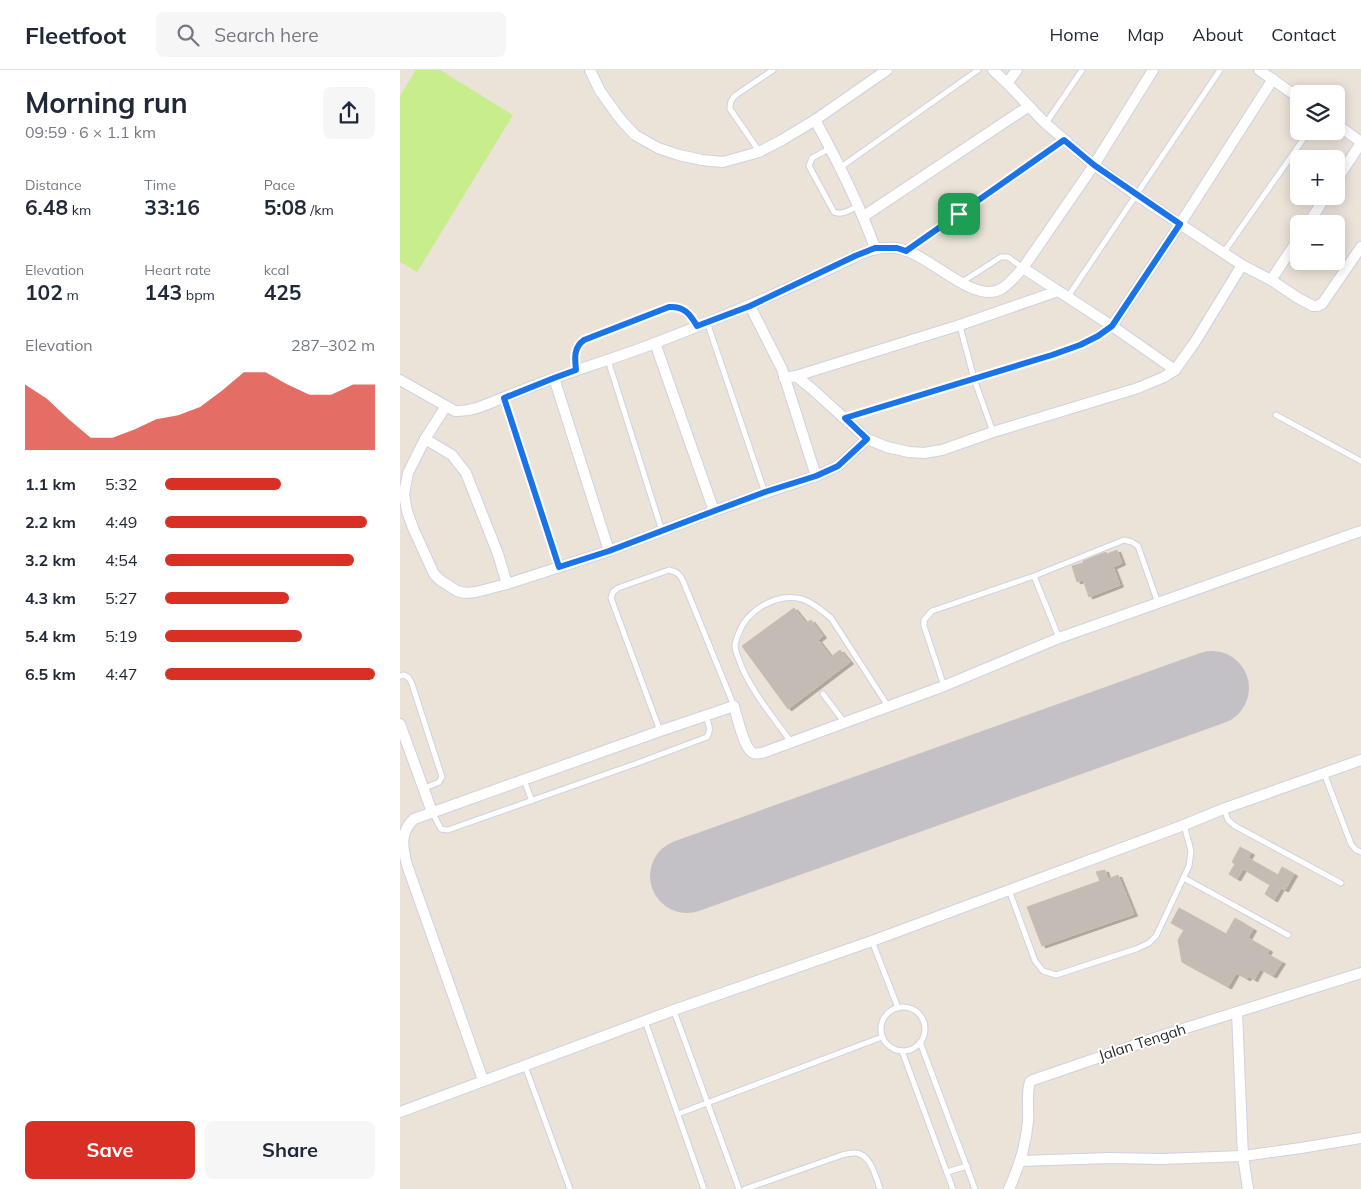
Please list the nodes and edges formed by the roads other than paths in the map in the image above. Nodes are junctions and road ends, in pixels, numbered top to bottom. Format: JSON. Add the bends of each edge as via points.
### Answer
{"nodes":[{"id":1,"x":590,"y":70,"type":"edge"},
{"id":2,"x":773,"y":70,"type":"edge"},
{"id":3,"x":886,"y":70,"type":"edge"},
{"id":4,"x":978,"y":70,"type":"edge"},
{"id":5,"x":994,"y":70,"type":"edge"},
{"id":6,"x":1017,"y":70,"type":"edge"},
{"id":7,"x":1082,"y":70,"type":"edge"},
{"id":8,"x":1153,"y":70,"type":"edge"},
{"id":9,"x":1220,"y":70,"type":"edge"},
{"id":10,"x":1259,"y":70,"type":"edge"},
{"id":11,"x":1273,"y":79,"type":"junction"},
{"id":12,"x":1007,"y":83,"type":"junction"},
{"id":13,"x":1290,"y":91,"type":"edge"},
{"id":14,"x":1029,"y":106,"type":"junction"},
{"id":15,"x":815,"y":120,"type":"junction"},
{"id":16,"x":1045,"y":123,"type":"junction"},
{"id":17,"x":1345,"y":131,"type":"edge"},
{"id":18,"x":1064,"y":140,"type":"junction"},
{"id":19,"x":1303,"y":140,"type":"edge"},
{"id":20,"x":1361,"y":143,"type":"edge"},
{"id":21,"x":831,"y":148,"type":"junction"},
{"id":22,"x":759,"y":152,"type":"junction"},
{"id":23,"x":1094,"y":165,"type":"junction"},
{"id":24,"x":841,"y":167,"type":"junction"},
{"id":25,"x":1345,"y":167,"type":"edge"},
{"id":26,"x":1136,"y":195,"type":"junction"},
{"id":27,"x":859,"y":206,"type":"junction"},
{"id":28,"x":864,"y":216,"type":"junction"},
{"id":29,"x":1180,"y":224,"type":"junction"},
{"id":30,"x":1361,"y":247,"type":"edge"},
{"id":31,"x":875,"y":248,"type":"junction"},
{"id":32,"x":906,"y":251,"type":"junction"},
{"id":33,"x":1224,"y":252,"type":"junction"},
{"id":34,"x":1290,"y":252,"type":"edge"},
{"id":35,"x":1242,"y":265,"type":"junction"},
{"id":36,"x":1023,"y":268,"type":"junction"},
{"id":37,"x":1271,"y":280,"type":"junction"},
{"id":38,"x":962,"y":282,"type":"junction"},
{"id":39,"x":1058,"y":291,"type":"junction"},
{"id":40,"x":1067,"y":298,"type":"junction"},
{"id":41,"x":750,"y":306,"type":"junction"},
{"id":42,"x":707,"y":322,"type":"junction"},
{"id":43,"x":960,"y":325,"type":"junction"},
{"id":44,"x":697,"y":326,"type":"junction"},
{"id":45,"x":1112,"y":326,"type":"junction"},
{"id":46,"x":655,"y":343,"type":"junction"},
{"id":47,"x":608,"y":360,"type":"junction"},
{"id":48,"x":576,"y":370,"type":"junction"},
{"id":49,"x":1175,"y":370,"type":"junction"},
{"id":50,"x":796,"y":376,"type":"junction"},
{"id":51,"x":554,"y":378,"type":"junction"},
{"id":52,"x":784,"y":378,"type":"junction"},
{"id":53,"x":974,"y":378,"type":"junction"},
{"id":54,"x":400,"y":380,"type":"edge"},
{"id":55,"x":504,"y":398,"type":"junction"},
{"id":56,"x":446,"y":406,"type":"junction"},
{"id":57,"x":1276,"y":415,"type":"dead end"},
{"id":58,"x":845,"y":418,"type":"junction"},
{"id":59,"x":993,"y":432,"type":"junction"},
{"id":60,"x":425,"y":439,"type":"junction"},
{"id":61,"x":867,"y":439,"type":"junction"},
{"id":62,"x":1361,"y":461,"type":"edge"},
{"id":63,"x":816,"y":476,"type":"junction"},
{"id":64,"x":765,"y":492,"type":"junction"},
{"id":65,"x":714,"y":511,"type":"junction"},
{"id":66,"x":662,"y":531,"type":"junction"},
{"id":67,"x":1361,"y":531,"type":"edge"},
{"id":68,"x":609,"y":551,"type":"junction"},
{"id":69,"x":559,"y":567,"type":"junction"},
{"id":70,"x":1034,"y":576,"type":"junction"},
{"id":71,"x":507,"y":584,"type":"junction"},
{"id":72,"x":1158,"y":604,"type":"junction"},
{"id":73,"x":1059,"y":638,"type":"junction"},
{"id":74,"x":400,"y":676,"type":"edge"},
{"id":75,"x":944,"y":686,"type":"junction"},
{"id":76,"x":823,"y":694,"type":"dead end"},
{"id":77,"x":734,"y":706,"type":"junction"},
{"id":78,"x":888,"y":706,"type":"junction"},
{"id":79,"x":706,"y":716,"type":"junction"},
{"id":80,"x":844,"y":723,"type":"junction"},
{"id":81,"x":400,"y":724,"type":"edge"},
{"id":82,"x":660,"y":731,"type":"junction"},
{"id":83,"x":791,"y":742,"type":"junction"},
{"id":84,"x":1361,"y":760,"type":"edge"},
{"id":85,"x":1324,"y":773,"type":"junction"},
{"id":86,"x":524,"y":780,"type":"junction"},
{"id":87,"x":424,"y":789,"type":"junction"},
{"id":88,"x":532,"y":800,"type":"junction"},
{"id":89,"x":1223,"y":809,"type":"junction"},
{"id":90,"x":432,"y":812,"type":"junction"},
{"id":91,"x":1184,"y":825,"type":"junction"},
{"id":92,"x":1361,"y":852,"type":"edge"},
{"id":93,"x":404,"y":866,"type":"edge"},
{"id":94,"x":1184,"y":878,"type":"junction"},
{"id":95,"x":1341,"y":883,"type":"dead end"},
{"id":96,"x":1008,"y":890,"type":"junction"},
{"id":97,"x":1288,"y":934,"type":"dead end"},
{"id":98,"x":872,"y":941,"type":"junction"},
{"id":99,"x":1361,"y":973,"type":"edge"},
{"id":100,"x":898,"y":1008,"type":"junction"},
{"id":101,"x":674,"y":1010,"type":"junction"},
{"id":102,"x":1237,"y":1012,"type":"junction"},
{"id":103,"x":645,"y":1021,"type":"junction"},
{"id":104,"x":882,"y":1038,"type":"junction"},
{"id":105,"x":920,"y":1042,"type":"junction"},
{"id":106,"x":902,"y":1051,"type":"junction"},
{"id":107,"x":525,"y":1066,"type":"junction"},
{"id":108,"x":483,"y":1080,"type":"junction"},
{"id":109,"x":708,"y":1103,"type":"junction"},
{"id":110,"x":400,"y":1112,"type":"edge"},
{"id":111,"x":678,"y":1114,"type":"junction"},
{"id":112,"x":1361,"y":1138,"type":"edge"},
{"id":113,"x":1243,"y":1156,"type":"junction"},
{"id":114,"x":1020,"y":1161,"type":"junction"},
{"id":115,"x":967,"y":1166,"type":"junction"},
{"id":116,"x":947,"y":1172,"type":"junction"},
{"id":117,"x":570,"y":1189,"type":"edge"},
{"id":118,"x":704,"y":1189,"type":"edge"},
{"id":119,"x":740,"y":1189,"type":"edge"},
{"id":120,"x":745,"y":1189,"type":"edge"},
{"id":121,"x":880,"y":1189,"type":"edge"},
{"id":122,"x":953,"y":1189,"type":"edge"},
{"id":123,"x":975,"y":1189,"type":"edge"},
{"id":124,"x":1008,"y":1189,"type":"edge"},
{"id":125,"x":1248,"y":1189,"type":"edge"}],
"edges":[{"from":1,"to":22,"type":"street","via":[[600,91],[621,120],[635,135],[658,148],[679,156],[723,162]]},
{"from":2,"to":22,"type":"lane","via":[[736,95],[730,104],[730,109]]},
{"from":3,"to":15,"type":"street"},
{"from":4,"to":24,"type":"lane"},
{"from":5,"to":12,"type":"street"},
{"from":6,"to":12,"type":"street"},
{"from":7,"to":16,"type":"lane"},
{"from":8,"to":23,"type":"street"},
{"from":9,"to":26,"type":"lane"},
{"from":10,"to":11,"type":"street"},
{"from":11,"to":13,"type":"street"},
{"from":11,"to":29,"type":"street"},
{"from":12,"to":14,"type":"street"},
{"from":14,"to":16,"type":"street"},
{"from":14,"to":28,"type":"street"},
{"from":15,"to":21,"type":"street"},
{"from":15,"to":22,"type":"street"},
{"from":16,"to":18,"type":"street"},
{"from":17,"to":20,"type":"street"},
{"from":18,"to":23,"type":"street"},
{"from":18,"to":32,"type":"lane"},
{"from":19,"to":33,"type":"lane"},
{"from":20,"to":25,"type":"street"},
{"from":21,"to":24,"type":"street"},
{"from":21,"to":27,"type":"lane","via":[[812,158],[809,166],[834,212],[841,213]]},
{"from":23,"to":26,"type":"street"},
{"from":23,"to":36,"type":"street"},
{"from":24,"to":27,"type":"street"},
{"from":26,"to":29,"type":"street"},
{"from":26,"to":40,"type":"lane"},
{"from":27,"to":28,"type":"street"},
{"from":28,"to":31,"type":"street"},
{"from":29,"to":33,"type":"street"},
{"from":29,"to":45,"type":"street"},
{"from":30,"to":37,"type":"street","via":[[1326,299],[1317,306]]},
{"from":31,"to":32,"type":"street"},
{"from":31,"to":41,"type":"street"},
{"from":32,"to":38,"type":"street"},
{"from":33,"to":35,"type":"street"},
{"from":34,"to":37,"type":"street"},
{"from":35,"to":37,"type":"street"},
{"from":35,"to":49,"type":"street"},
{"from":36,"to":38,"type":"lane","via":[[1008,257],[1001,257]]},
{"from":36,"to":38,"type":"street","via":[[1006,286],[992,292],[976,290]]},
{"from":36,"to":39,"type":"street"},
{"from":39,"to":40,"type":"street"},
{"from":39,"to":43,"type":"street"},
{"from":40,"to":45,"type":"street"},
{"from":41,"to":42,"type":"street"},
{"from":41,"to":52,"type":"street"},
{"from":42,"to":44,"type":"street"},
{"from":42,"to":64,"type":"lane"},
{"from":43,"to":50,"type":"street"},
{"from":43,"to":53,"type":"lane"},
{"from":44,"to":46,"type":"street"},
{"from":44,"to":48,"type":"lane","via":[[689,312],[669,307],[584,340],[575,354]]},
{"from":45,"to":49,"type":"street"},
{"from":45,"to":53,"type":"lane","via":[[1080,345]]},
{"from":46,"to":47,"type":"street"},
{"from":46,"to":65,"type":"street"},
{"from":47,"to":48,"type":"street"},
{"from":47,"to":66,"type":"lane"},
{"from":48,"to":51,"type":"street"},
{"from":49,"to":59,"type":"street","via":[[1138,388]]},
{"from":50,"to":52,"type":"street"},
{"from":50,"to":58,"type":"street"},
{"from":51,"to":55,"type":"street"},
{"from":51,"to":68,"type":"street"},
{"from":52,"to":63,"type":"street"},
{"from":53,"to":58,"type":"lane"},
{"from":53,"to":59,"type":"lane"},
{"from":54,"to":56,"type":"street"},
{"from":55,"to":56,"type":"street","via":[[463,412]]},
{"from":55,"to":69,"type":"lane"},
{"from":56,"to":60,"type":"street"},
{"from":57,"to":62,"type":"lane"},
{"from":58,"to":61,"type":"street"},
{"from":59,"to":61,"type":"street","via":[[924,453],[887,447]]},
{"from":60,"to":71,"type":"street","via":[[452,455],[466,473]]},
{"from":60,"to":71,"type":"street","via":[[408,473],[404,494],[413,528],[434,574],[457,591],[466,593]]},
{"from":61,"to":63,"type":"street","via":[[838,466]]},
{"from":63,"to":64,"type":"street"},
{"from":64,"to":65,"type":"street"},
{"from":65,"to":66,"type":"street"},
{"from":66,"to":68,"type":"street"},
{"from":67,"to":72,"type":"street"},
{"from":68,"to":69,"type":"street"},
{"from":69,"to":71,"type":"street"},
{"from":70,"to":72,"type":"lane","via":[[1124,540],[1138,546]]},
{"from":70,"to":73,"type":"lane"},
{"from":70,"to":75,"type":"lane","via":[[928,614],[924,626]]},
{"from":72,"to":73,"type":"street"},
{"from":73,"to":75,"type":"street"},
{"from":74,"to":87,"type":"lane","via":[[409,678],[412,684],[442,778]]},
{"from":75,"to":78,"type":"street"},
{"from":76,"to":80,"type":"lane"},
{"from":77,"to":79,"type":"street"},
{"from":77,"to":82,"type":"lane","via":[[683,581],[680,575],[669,570],[618,588],[611,598]]},
{"from":77,"to":83,"type":"street","via":[[749,750],[762,753]]},
{"from":78,"to":80,"type":"street"},
{"from":78,"to":83,"type":"lane","via":[[831,618],[803,599],[788,597],[777,600],[758,608],[748,617],[735,646],[742,670]]},
{"from":79,"to":82,"type":"street"},
{"from":79,"to":88,"type":"lane","via":[[710,727],[706,737]]},
{"from":80,"to":83,"type":"street"},
{"from":81,"to":87,"type":"street"},
{"from":82,"to":86,"type":"street"},
{"from":84,"to":85,"type":"street"},
{"from":85,"to":89,"type":"street"},
{"from":85,"to":92,"type":"lane","via":[[1351,844]]},
{"from":86,"to":88,"type":"lane"},
{"from":86,"to":90,"type":"street"},
{"from":87,"to":90,"type":"street"},
{"from":88,"to":90,"type":"lane","via":[[448,830],[440,829]]},
{"from":89,"to":91,"type":"street"},
{"from":89,"to":95,"type":"lane","via":[[1235,826]]},
{"from":90,"to":93,"type":"street","via":[[406,825],[402,834]]},
{"from":91,"to":94,"type":"lane","via":[[1191,851]]},
{"from":91,"to":96,"type":"street"},
{"from":93,"to":108,"type":"street"},
{"from":94,"to":96,"type":"lane","via":[[1156,936],[1149,943],[1056,975],[1043,971],[1035,961]]},
{"from":94,"to":97,"type":"lane"},
{"from":96,"to":98,"type":"street"},
{"from":98,"to":100,"type":"lane"},
{"from":98,"to":101,"type":"street"},
{"from":99,"to":102,"type":"street","name":"Jalan Tengah"},
{"from":100,"to":104,"type":"lane","via":[[883,1019]]},
{"from":100,"to":105,"type":"lane","via":[[908,1008],[921,1017],[924,1027]]},
{"from":101,"to":103,"type":"street"},
{"from":101,"to":109,"type":"lane"},
{"from":102,"to":113,"type":"street"},
{"from":102,"to":114,"type":"street","name":"Jalan Tengah","via":[[1030,1082],[1026,1139]]},
{"from":103,"to":107,"type":"street"},
{"from":103,"to":111,"type":"lane"},
{"from":104,"to":106,"type":"lane","via":[[894,1049]]},
{"from":104,"to":109,"type":"lane"},
{"from":105,"to":106,"type":"lane"},
{"from":105,"to":115,"type":"lane"},
{"from":106,"to":116,"type":"lane"},
{"from":107,"to":108,"type":"street"},
{"from":107,"to":117,"type":"lane"},
{"from":108,"to":110,"type":"street"},
{"from":109,"to":111,"type":"lane"},
{"from":109,"to":119,"type":"lane"},
{"from":111,"to":118,"type":"lane"},
{"from":112,"to":113,"type":"street"},
{"from":113,"to":114,"type":"street"},
{"from":113,"to":125,"type":"street"},
{"from":114,"to":124,"type":"street","name":"Jalan Tengah"},
{"from":115,"to":116,"type":"lane"},
{"from":115,"to":123,"type":"lane"},
{"from":116,"to":122,"type":"lane"},
{"from":120,"to":121,"type":"lane","via":[[855,1153],[868,1158]]}]}
